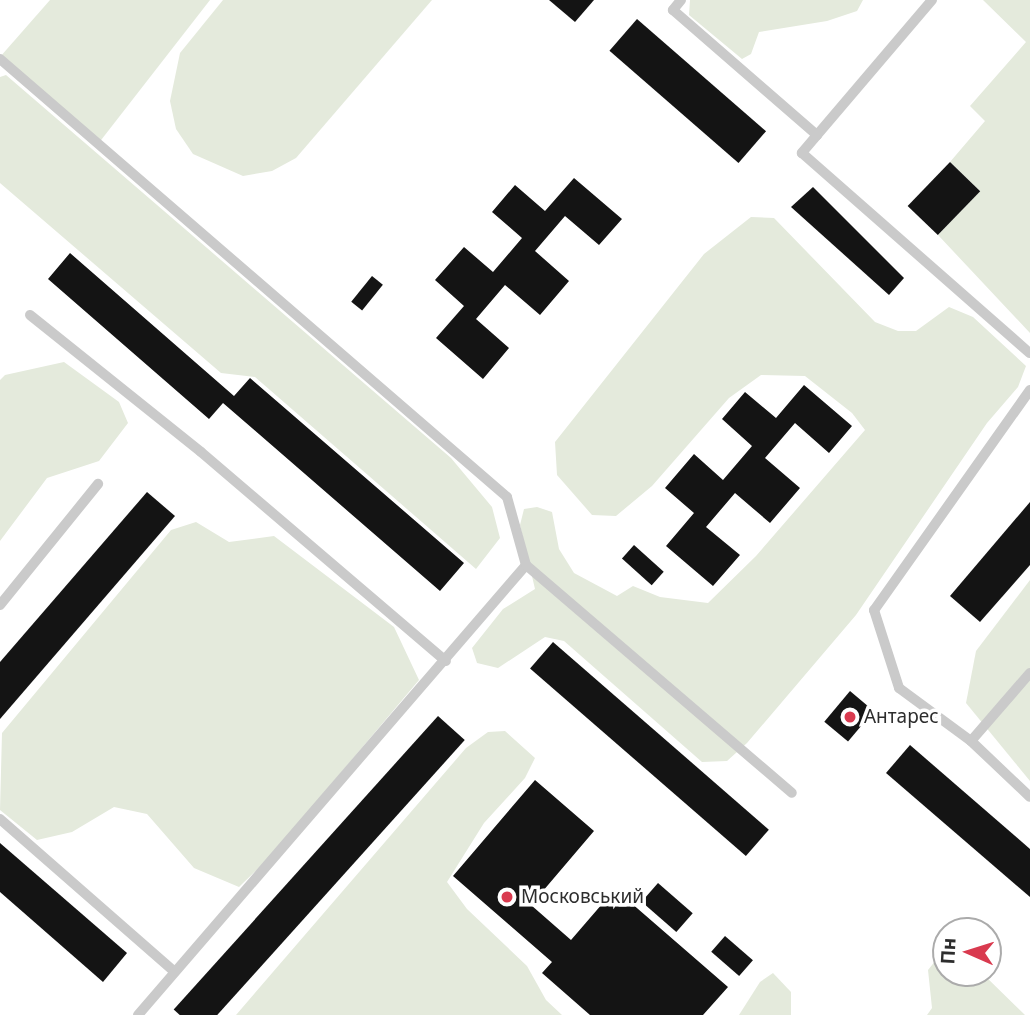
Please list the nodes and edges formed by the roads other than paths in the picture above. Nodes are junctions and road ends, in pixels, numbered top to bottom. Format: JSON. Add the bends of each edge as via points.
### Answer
{"nodes":[{"id":1,"x":681,"y":0,"type":"edge"},
{"id":2,"x":932,"y":0,"type":"edge"},
{"id":3,"x":0,"y":59,"type":"edge"},
{"id":4,"x":817,"y":135,"type":"junction"},
{"id":5,"x":30,"y":315,"type":"dead end"},
{"id":6,"x":1030,"y":353,"type":"edge"},
{"id":7,"x":1030,"y":390,"type":"edge"},
{"id":8,"x":98,"y":484,"type":"dead end"},
{"id":9,"x":526,"y":565,"type":"junction"},
{"id":10,"x":0,"y":605,"type":"edge"},
{"id":11,"x":446,"y":661,"type":"junction"},
{"id":12,"x":1030,"y":673,"type":"edge"},
{"id":13,"x":971,"y":741,"type":"junction"},
{"id":14,"x":792,"y":793,"type":"dead end"},
{"id":15,"x":1030,"y":797,"type":"edge"},
{"id":16,"x":0,"y":819,"type":"edge"},
{"id":17,"x":175,"y":972,"type":"junction"},
{"id":18,"x":138,"y":1015,"type":"edge"}],
"edges":[{"from":1,"to":4,"type":"lane","via":[[673,10]]},
{"from":2,"to":4,"type":"lane"},
{"from":3,"to":9,"type":"lane","via":[[508,497]]},
{"from":4,"to":6,"type":"lane","via":[[802,153]]},
{"from":5,"to":11,"type":"lane","via":[[201,452]]},
{"from":7,"to":13,"type":"lane","via":[[874,610],[899,688]]},
{"from":8,"to":10,"type":"lane"},
{"from":9,"to":11,"type":"lane"},
{"from":9,"to":14,"type":"lane"},
{"from":11,"to":17,"type":"lane"},
{"from":12,"to":13,"type":"lane"},
{"from":13,"to":15,"type":"lane"},
{"from":16,"to":17,"type":"lane"},
{"from":17,"to":18,"type":"lane"}]}
